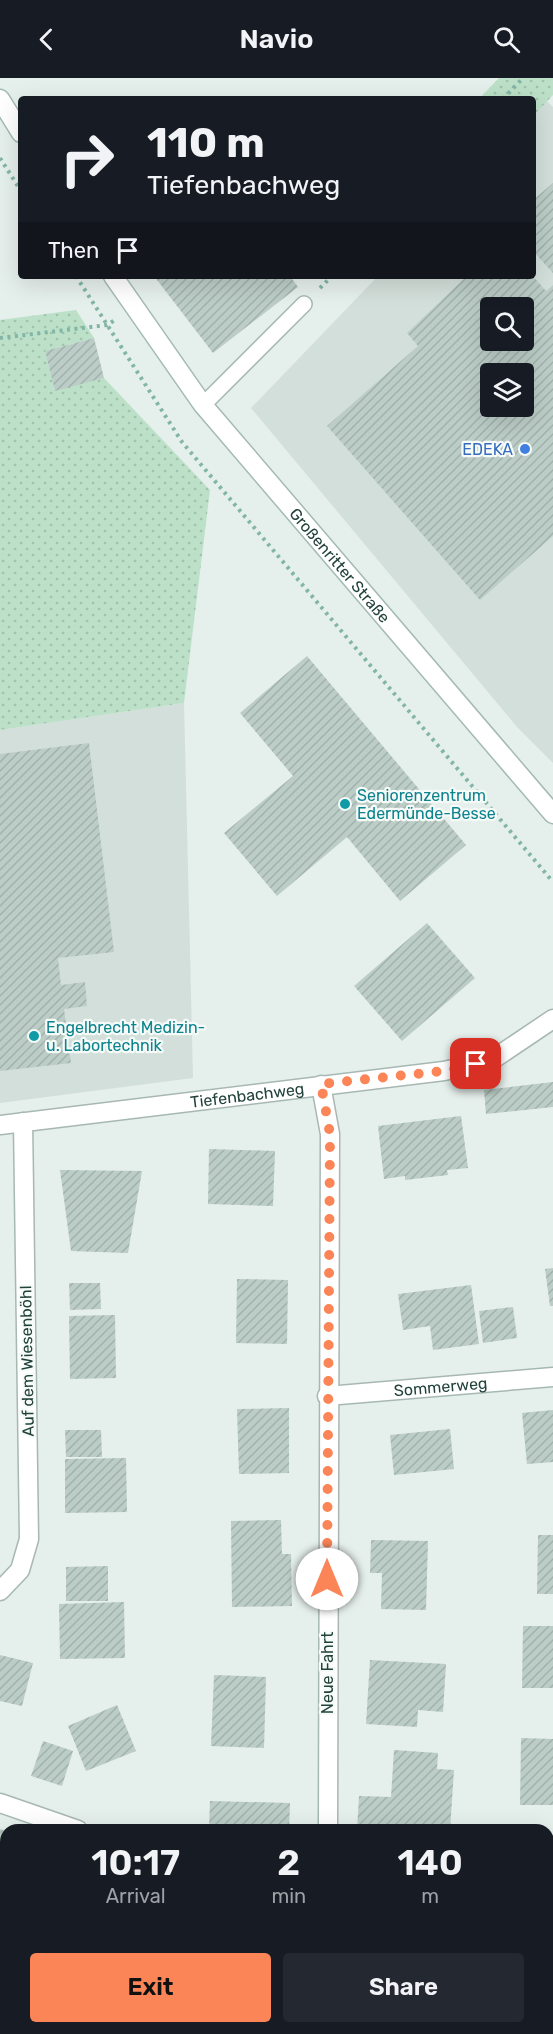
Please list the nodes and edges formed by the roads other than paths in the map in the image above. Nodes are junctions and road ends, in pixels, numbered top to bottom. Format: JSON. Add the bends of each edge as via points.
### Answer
{"nodes":[{"id":1,"x":0,"y":99,"type":"edge"},
{"id":2,"x":18,"y":128,"type":"edge"},
{"id":3,"x":115,"y":279,"type":"edge"},
{"id":4,"x":304,"y":304,"type":"dead end"},
{"id":5,"x":203,"y":405,"type":"junction"},
{"id":6,"x":553,"y":814,"type":"edge"},
{"id":7,"x":553,"y":1019,"type":"edge"},
{"id":8,"x":321,"y":1084,"type":"junction"},
{"id":9,"x":23,"y":1122,"type":"junction"},
{"id":10,"x":0,"y":1125,"type":"edge"},
{"id":11,"x":553,"y":1377,"type":"edge"},
{"id":12,"x":327,"y":1396,"type":"junction"},
{"id":13,"x":0,"y":1591,"type":"edge"},
{"id":14,"x":0,"y":1803,"type":"edge"},
{"id":15,"x":61,"y":1824,"type":"edge"},
{"id":16,"x":328,"y":1824,"type":"edge"}],
"edges":[{"from":1,"to":2,"type":"street"},
{"from":3,"to":5,"type":"street","name":"Großenritter Straße"},
{"from":4,"to":5,"type":"lane"},
{"from":5,"to":6,"type":"street","name":"Großenritter Straße"},
{"from":7,"to":8,"type":"street","name":"Tiefenbachweg","via":[[492,1060],[444,1071]]},
{"from":8,"to":9,"type":"street","name":"Tiefenbachweg"},
{"from":8,"to":12,"type":"street","name":"Neue Fahrt","via":[[330,1134]]},
{"from":9,"to":10,"type":"street","name":"Tiefenbachweg"},
{"from":9,"to":13,"type":"street","name":"Auf dem Wiesenböhl","via":[[29,1539],[20,1570]]},
{"from":11,"to":12,"type":"street","name":"Sommerweg"},
{"from":12,"to":16,"type":"street","name":"Neue Fahrt"},
{"from":14,"to":15,"type":"street"}]}
